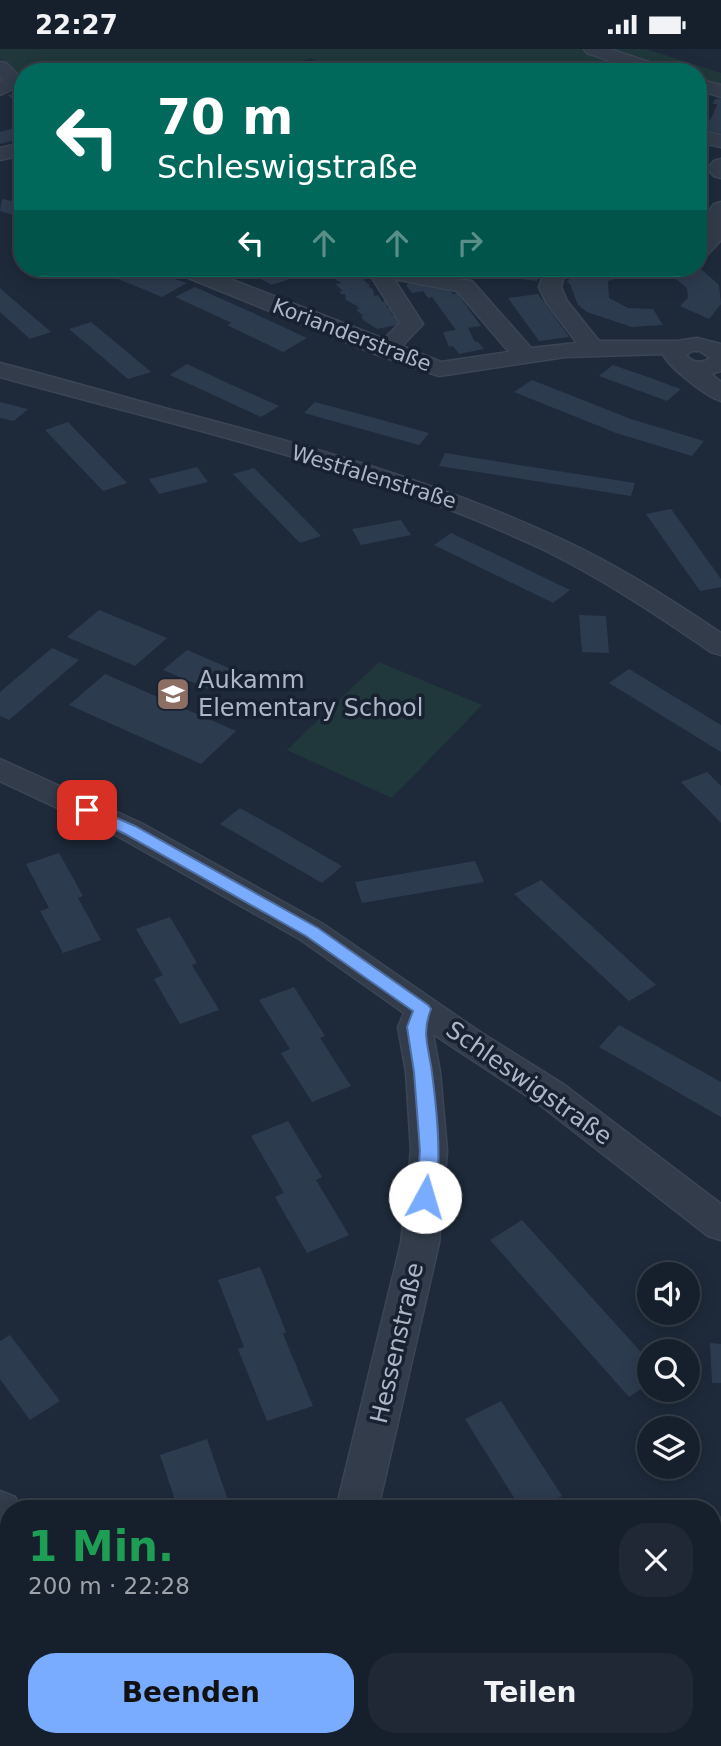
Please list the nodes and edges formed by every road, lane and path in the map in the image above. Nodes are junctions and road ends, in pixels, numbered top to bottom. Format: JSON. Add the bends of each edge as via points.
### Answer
{"nodes":[{"id":1,"x":593,"y":49,"type":"edge"},
{"id":2,"x":634,"y":63,"type":"edge"},
{"id":3,"x":0,"y":67,"type":"edge"},
{"id":4,"x":0,"y":89,"type":"edge"},
{"id":5,"x":721,"y":165,"type":"edge"},
{"id":6,"x":721,"y":172,"type":"edge"},
{"id":7,"x":720,"y":210,"type":"edge"},
{"id":8,"x":707,"y":244,"type":"edge"},
{"id":9,"x":206,"y":277,"type":"edge"},
{"id":10,"x":382,"y":277,"type":"edge"},
{"id":11,"x":416,"y":277,"type":"edge"},
{"id":12,"x":553,"y":277,"type":"edge"},
{"id":13,"x":593,"y":349,"type":"junction"},
{"id":14,"x":386,"y":350,"type":"junction"},
{"id":15,"x":719,"y":354,"type":"edge"},
{"id":16,"x":525,"y":356,"type":"junction"},
{"id":17,"x":683,"y":358,"type":"junction"},
{"id":18,"x":7,"y":372,"type":"edge"},
{"id":19,"x":721,"y":394,"type":"edge"},
{"id":20,"x":721,"y":646,"type":"edge"},
{"id":21,"x":0,"y":769,"type":"edge"},
{"id":22,"x":422,"y":1009,"type":"junction"},
{"id":23,"x":721,"y":1225,"type":"edge"},
{"id":24,"x":359,"y":1500,"type":"edge"}],
"edges":[{"from":1,"to":2,"type":"street"},
{"from":3,"to":4,"type":"street","via":[[12,78]]},
{"from":5,"to":6,"type":"street","via":[[717,169]]},
{"from":7,"to":8,"type":"street"},
{"from":9,"to":14,"type":"street","name":"Korianderstraße"},
{"from":10,"to":14,"type":"street","via":[[412,324]]},
{"from":11,"to":16,"type":"street","via":[[464,286]]},
{"from":12,"to":13,"type":"street","via":[[550,287],[557,302]]},
{"from":13,"to":16,"type":"street","name":"Korianderstraße"},
{"from":13,"to":17,"type":"street","name":"Korianderstraße","via":[[637,346]]},
{"from":14,"to":16,"type":"street","name":"Korianderstraße","via":[[439,369]]},
{"from":15,"to":17,"type":"street","name":"Korianderstraße","via":[[704,369]]},
{"from":17,"to":19,"type":"street"},
{"from":18,"to":20,"type":"street","name":"Westfalenstraße","via":[[332,462],[472,508],[594,563],[678,613]]},
{"from":21,"to":22,"type":"street","name":"Schleswigstraße","via":[[130,830],[312,932]]},
{"from":22,"to":23,"type":"street","name":"Schleswigstraße","via":[[551,1094]]},
{"from":22,"to":24,"type":"street","name":"Hessenstraße","via":[[415,1027],[429,1151],[420,1243]]}]}
